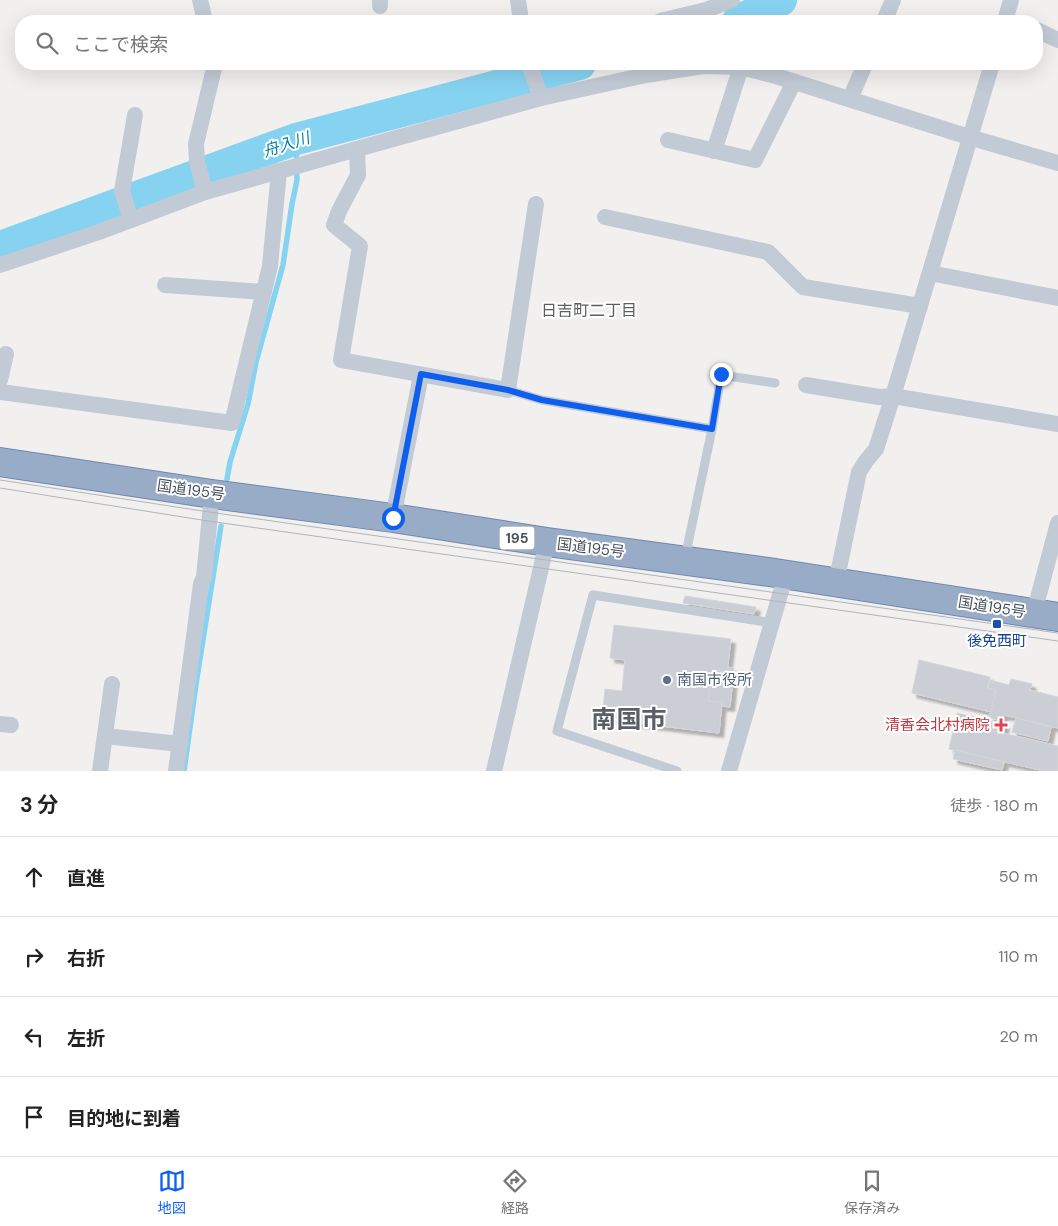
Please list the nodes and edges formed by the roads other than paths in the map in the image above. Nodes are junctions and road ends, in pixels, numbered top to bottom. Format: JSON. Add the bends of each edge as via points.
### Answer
{"nodes":[{"id":1,"x":200,"y":0,"type":"edge"},
{"id":2,"x":518,"y":0,"type":"edge"},
{"id":3,"x":732,"y":0,"type":"edge"},
{"id":4,"x":893,"y":0,"type":"edge"},
{"id":5,"x":1011,"y":0,"type":"edge"},
{"id":6,"x":204,"y":15,"type":"edge"},
{"id":7,"x":520,"y":15,"type":"edge"},
{"id":8,"x":685,"y":15,"type":"edge"},
{"id":9,"x":887,"y":15,"type":"edge"},
{"id":10,"x":1010,"y":15,"type":"edge"},
{"id":11,"x":1043,"y":33,"type":"edge"},
{"id":12,"x":1058,"y":40,"type":"edge"},
{"id":13,"x":214,"y":70,"type":"edge"},
{"id":14,"x":531,"y":70,"type":"edge"},
{"id":15,"x":678,"y":70,"type":"edge"},
{"id":16,"x":740,"y":70,"type":"edge"},
{"id":17,"x":752,"y":70,"type":"edge"},
{"id":18,"x":862,"y":70,"type":"edge"},
{"id":19,"x":990,"y":70,"type":"edge"},
{"id":20,"x":794,"y":82,"type":"junction"},
{"id":21,"x":541,"y":98,"type":"junction"},
{"id":22,"x":850,"y":100,"type":"junction"},
{"id":23,"x":135,"y":115,"type":"dead end"},
{"id":24,"x":969,"y":137,"type":"junction"},
{"id":25,"x":668,"y":140,"type":"dead end"},
{"id":26,"x":357,"y":149,"type":"junction"},
{"id":27,"x":714,"y":151,"type":"junction"},
{"id":28,"x":1058,"y":162,"type":"edge"},
{"id":29,"x":279,"y":171,"type":"junction"},
{"id":30,"x":205,"y":192,"type":"junction"},
{"id":31,"x":536,"y":204,"type":"dead end"},
{"id":32,"x":605,"y":217,"type":"dead end"},
{"id":33,"x":131,"y":220,"type":"junction"},
{"id":34,"x":0,"y":265,"type":"edge"},
{"id":35,"x":930,"y":272,"type":"junction"},
{"id":36,"x":165,"y":285,"type":"dead end"},
{"id":37,"x":264,"y":292,"type":"junction"},
{"id":38,"x":1058,"y":298,"type":"edge"},
{"id":39,"x":920,"y":306,"type":"junction"},
{"id":40,"x":6,"y":354,"type":"dead end"},
{"id":41,"x":421,"y":374,"type":"junction"},
{"id":42,"x":0,"y":380,"type":"edge"},
{"id":43,"x":774,"y":383,"type":"dead end"},
{"id":44,"x":806,"y":384,"type":"dead end"},
{"id":45,"x":508,"y":390,"type":"junction"},
{"id":46,"x":0,"y":392,"type":"edge"},
{"id":47,"x":893,"y":396,"type":"junction"},
{"id":48,"x":1058,"y":424,"type":"edge"},
{"id":49,"x":712,"y":429,"type":"junction"},
{"id":50,"x":0,"y":462,"type":"edge"},
{"id":51,"x":212,"y":494,"type":"junction"},
{"id":52,"x":393,"y":518,"type":"junction"},
{"id":53,"x":1058,"y":523,"type":"edge"},
{"id":54,"x":547,"y":542,"type":"junction"},
{"id":55,"x":685,"y":560,"type":"junction"},
{"id":56,"x":786,"y":574,"type":"junction"},
{"id":57,"x":836,"y":583,"type":"junction"},
{"id":58,"x":1046,"y":615,"type":"edge"},
{"id":59,"x":772,"y":623,"type":"junction"},
{"id":60,"x":1058,"y":629,"type":"edge"},
{"id":61,"x":112,"y":684,"type":"dead end"},
{"id":62,"x":105,"y":736,"type":"junction"},
{"id":63,"x":180,"y":744,"type":"junction"},
{"id":64,"x":100,"y":771,"type":"edge"},
{"id":65,"x":176,"y":771,"type":"edge"},
{"id":66,"x":494,"y":771,"type":"edge"},
{"id":67,"x":677,"y":771,"type":"edge"},
{"id":68,"x":729,"y":771,"type":"edge"}],
"edges":[{"from":1,"to":6,"type":"street"},
{"from":2,"to":7,"type":"street"},
{"from":3,"to":8,"type":"street"},
{"from":4,"to":9,"type":"street"},
{"from":5,"to":10,"type":"street"},
{"from":11,"to":12,"type":"street"},
{"from":13,"to":30,"type":"street","via":[[196,144]]},
{"from":14,"to":21,"type":"street"},
{"from":15,"to":21,"type":"street"},
{"from":16,"to":27,"type":"street"},
{"from":17,"to":20,"type":"street"},
{"from":18,"to":22,"type":"street"},
{"from":19,"to":24,"type":"street"},
{"from":20,"to":22,"type":"street"},
{"from":20,"to":27,"type":"street","via":[[755,160]]},
{"from":21,"to":26,"type":"street"},
{"from":22,"to":24,"type":"street"},
{"from":23,"to":33,"type":"street","via":[[122,192]]},
{"from":24,"to":28,"type":"street"},
{"from":24,"to":35,"type":"street"},
{"from":25,"to":27,"type":"street"},
{"from":26,"to":29,"type":"street"},
{"from":26,"to":41,"type":"street","via":[[358,175],[334,226],[360,246],[341,360]]},
{"from":29,"to":30,"type":"street"},
{"from":29,"to":37,"type":"street","via":[[270,266]]},
{"from":30,"to":33,"type":"street"},
{"from":31,"to":45,"type":"street"},
{"from":32,"to":39,"type":"street","via":[[768,252],[803,287]]},
{"from":33,"to":34,"type":"street"},
{"from":35,"to":38,"type":"street"},
{"from":35,"to":39,"type":"street"},
{"from":36,"to":37,"type":"street"},
{"from":37,"to":46,"type":"street","via":[[232,423]]},
{"from":39,"to":47,"type":"street"},
{"from":40,"to":42,"type":"street"},
{"from":41,"to":45,"type":"street"},
{"from":41,"to":52,"type":"street"},
{"from":43,"to":49,"type":"lane","via":[[721,374]]},
{"from":44,"to":47,"type":"street","via":[[879,397]]},
{"from":45,"to":49,"type":"lane","via":[[542,400]]},
{"from":47,"to":48,"type":"street"},
{"from":47,"to":57,"type":"street","via":[[876,449],[859,472]]},
{"from":49,"to":55,"type":"lane"},
{"from":50,"to":51,"type":"highway","name":"国道195号","number":"195"},
{"from":51,"to":52,"type":"highway","name":"国道195号","number":"195"},
{"from":51,"to":63,"type":"street","via":[[204,577]]},
{"from":52,"to":54,"type":"highway","name":"国道195号","number":"195"},
{"from":53,"to":58,"type":"street"},
{"from":54,"to":55,"type":"highway","name":"国道195号","number":"195"},
{"from":54,"to":66,"type":"street"},
{"from":55,"to":56,"type":"highway","name":"国道195号","number":"195"},
{"from":56,"to":57,"type":"highway","name":"国道195号","number":"195"},
{"from":56,"to":59,"type":"street"},
{"from":57,"to":58,"type":"highway","name":"国道195号","number":"195"},
{"from":58,"to":60,"type":"highway","name":"国道195号","number":"195"},
{"from":59,"to":67,"type":"lane","via":[[593,595],[556,731]]},
{"from":59,"to":68,"type":"street"},
{"from":61,"to":62,"type":"street"},
{"from":62,"to":63,"type":"street"},
{"from":62,"to":64,"type":"street"},
{"from":63,"to":65,"type":"street"}]}
